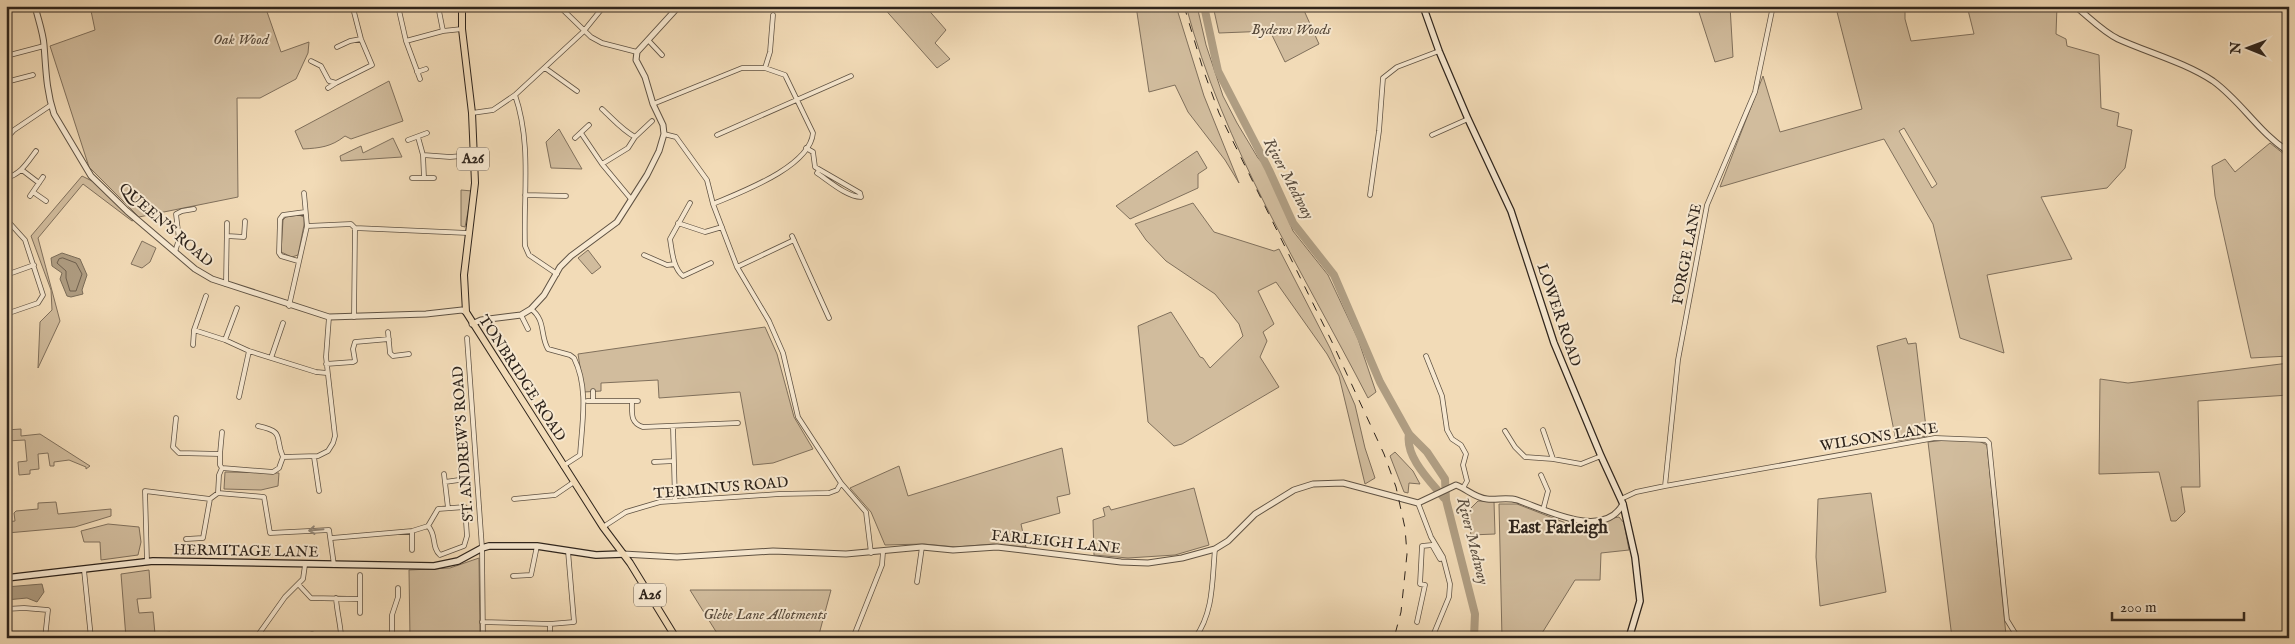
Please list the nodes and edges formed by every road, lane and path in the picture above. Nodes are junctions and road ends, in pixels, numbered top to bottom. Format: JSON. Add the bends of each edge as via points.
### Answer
{"nodes":[{"id":1,"x":35,"y":6,"type":"edge"},
{"id":2,"x":398,"y":6,"type":"edge"},
{"id":3,"x":438,"y":6,"type":"edge"},
{"id":4,"x":462,"y":6,"type":"edge"},
{"id":5,"x":604,"y":6,"type":"edge"},
{"id":6,"x":678,"y":6,"type":"edge"},
{"id":7,"x":1423,"y":6,"type":"edge"},
{"id":8,"x":1773,"y":6,"type":"edge"},
{"id":9,"x":2075,"y":6,"type":"edge"},
{"id":10,"x":562,"y":8,"type":"edge"},
{"id":11,"x":354,"y":12,"type":"dead end"},
{"id":12,"x":773,"y":15,"type":"dead end"},
{"id":13,"x":462,"y":29,"type":"junction"},
{"id":14,"x":443,"y":31,"type":"junction"},
{"id":15,"x":583,"y":32,"type":"junction"},
{"id":16,"x":361,"y":39,"type":"junction"},
{"id":17,"x":648,"y":40,"type":"junction"},
{"id":18,"x":406,"y":41,"type":"junction"},
{"id":19,"x":44,"y":46,"type":"junction"},
{"id":20,"x":337,"y":47,"type":"dead end"},
{"id":21,"x":656,"y":49,"type":"junction"},
{"id":22,"x":1439,"y":51,"type":"junction"},
{"id":23,"x":637,"y":52,"type":"junction"},
{"id":24,"x":651,"y":53,"type":"dead end"},
{"id":25,"x":662,"y":55,"type":"dead end"},
{"id":26,"x":6,"y":56,"type":"edge"},
{"id":27,"x":311,"y":61,"type":"dead end"},
{"id":28,"x":545,"y":68,"type":"junction"},
{"id":29,"x":765,"y":68,"type":"junction"},
{"id":30,"x":426,"y":69,"type":"dead end"},
{"id":31,"x":417,"y":72,"type":"junction"},
{"id":32,"x":33,"y":75,"type":"dead end"},
{"id":33,"x":851,"y":76,"type":"dead end"},
{"id":34,"x":420,"y":79,"type":"dead end"},
{"id":35,"x":6,"y":82,"type":"edge"},
{"id":36,"x":336,"y":83,"type":"junction"},
{"id":37,"x":328,"y":88,"type":"dead end"},
{"id":38,"x":577,"y":91,"type":"dead end"},
{"id":39,"x":515,"y":95,"type":"junction"},
{"id":40,"x":796,"y":100,"type":"junction"},
{"id":41,"x":653,"y":104,"type":"junction"},
{"id":42,"x":51,"y":105,"type":"junction"},
{"id":43,"x":602,"y":109,"type":"dead end"},
{"id":44,"x":472,"y":113,"type":"junction"},
{"id":45,"x":1468,"y":119,"type":"junction"},
{"id":46,"x":652,"y":121,"type":"dead end"},
{"id":47,"x":589,"y":125,"type":"dead end"},
{"id":48,"x":427,"y":133,"type":"dead end"},
{"id":49,"x":581,"y":133,"type":"junction"},
{"id":50,"x":664,"y":134,"type":"junction"},
{"id":51,"x":717,"y":135,"type":"dead end"},
{"id":52,"x":1432,"y":136,"type":"dead end"},
{"id":53,"x":418,"y":137,"type":"junction"},
{"id":54,"x":635,"y":137,"type":"junction"},
{"id":55,"x":575,"y":138,"type":"dead end"},
{"id":56,"x":6,"y":139,"type":"edge"},
{"id":57,"x":408,"y":140,"type":"dead end"},
{"id":58,"x":806,"y":148,"type":"junction"},
{"id":59,"x":36,"y":151,"type":"dead end"},
{"id":60,"x":2289,"y":152,"type":"edge"},
{"id":61,"x":423,"y":155,"type":"junction"},
{"id":62,"x":473,"y":155,"type":"junction"},
{"id":63,"x":602,"y":164,"type":"junction"},
{"id":64,"x":22,"y":170,"type":"junction"},
{"id":65,"x":819,"y":170,"type":"junction"},
{"id":66,"x":43,"y":177,"type":"dead end"},
{"id":67,"x":6,"y":178,"type":"edge"},
{"id":68,"x":412,"y":178,"type":"dead end"},
{"id":69,"x":424,"y":178,"type":"junction"},
{"id":70,"x":434,"y":178,"type":"dead end"},
{"id":71,"x":838,"y":179,"type":"junction"},
{"id":72,"x":39,"y":182,"type":"junction"},
{"id":73,"x":833,"y":184,"type":"junction"},
{"id":74,"x":304,"y":193,"type":"dead end"},
{"id":75,"x":525,"y":195,"type":"junction"},
{"id":76,"x":566,"y":196,"type":"dead end"},
{"id":77,"x":1370,"y":196,"type":"dead end"},
{"id":78,"x":631,"y":199,"type":"junction"},
{"id":79,"x":46,"y":201,"type":"dead end"},
{"id":80,"x":690,"y":204,"type":"dead end"},
{"id":81,"x":714,"y":204,"type":"junction"},
{"id":82,"x":194,"y":209,"type":"dead end"},
{"id":83,"x":305,"y":212,"type":"junction"},
{"id":84,"x":6,"y":220,"type":"edge"},
{"id":85,"x":245,"y":221,"type":"dead end"},
{"id":86,"x":227,"y":222,"type":"dead end"},
{"id":87,"x":678,"y":222,"type":"junction"},
{"id":88,"x":307,"y":226,"type":"junction"},
{"id":89,"x":722,"y":227,"type":"junction"},
{"id":90,"x":355,"y":228,"type":"junction"},
{"id":91,"x":468,"y":234,"type":"junction"},
{"id":92,"x":227,"y":236,"type":"junction"},
{"id":93,"x":175,"y":252,"type":"junction"},
{"id":94,"x":644,"y":255,"type":"dead end"},
{"id":95,"x":298,"y":261,"type":"junction"},
{"id":96,"x":711,"y":263,"type":"dead end"},
{"id":97,"x":675,"y":264,"type":"junction"},
{"id":98,"x":34,"y":265,"type":"junction"},
{"id":99,"x":737,"y":267,"type":"junction"},
{"id":100,"x":557,"y":274,"type":"junction"},
{"id":101,"x":6,"y":275,"type":"edge"},
{"id":102,"x":226,"y":284,"type":"junction"},
{"id":103,"x":206,"y":296,"type":"dead end"},
{"id":104,"x":289,"y":306,"type":"junction"},
{"id":105,"x":237,"y":308,"type":"dead end"},
{"id":106,"x":531,"y":309,"type":"junction"},
{"id":107,"x":466,"y":312,"type":"junction"},
{"id":108,"x":6,"y":314,"type":"edge"},
{"id":109,"x":521,"y":315,"type":"junction"},
{"id":110,"x":329,"y":317,"type":"junction"},
{"id":111,"x":354,"y":317,"type":"junction"},
{"id":112,"x":829,"y":318,"type":"dead end"},
{"id":113,"x":283,"y":323,"type":"dead end"},
{"id":114,"x":472,"y":324,"type":"junction"},
{"id":115,"x":528,"y":328,"type":"dead end"},
{"id":116,"x":194,"y":330,"type":"junction"},
{"id":117,"x":388,"y":332,"type":"dead end"},
{"id":118,"x":467,"y":338,"type":"dead end"},
{"id":119,"x":388,"y":339,"type":"junction"},
{"id":120,"x":225,"y":340,"type":"junction"},
{"id":121,"x":193,"y":345,"type":"dead end"},
{"id":122,"x":249,"y":351,"type":"junction"},
{"id":123,"x":409,"y":354,"type":"dead end"},
{"id":124,"x":1426,"y":356,"type":"dead end"},
{"id":125,"x":270,"y":358,"type":"junction"},
{"id":126,"x":326,"y":364,"type":"junction"},
{"id":127,"x":327,"y":373,"type":"junction"},
{"id":128,"x":593,"y":392,"type":"dead end"},
{"id":129,"x":239,"y":397,"type":"dead end"},
{"id":130,"x":638,"y":400,"type":"dead end"},
{"id":131,"x":587,"y":401,"type":"dead end"},
{"id":132,"x":593,"y":401,"type":"junction"},
{"id":133,"x":632,"y":401,"type":"junction"},
{"id":134,"x":176,"y":418,"type":"dead end"},
{"id":135,"x":738,"y":423,"type":"dead end"},
{"id":136,"x":258,"y":426,"type":"dead end"},
{"id":137,"x":672,"y":427,"type":"junction"},
{"id":138,"x":1543,"y":430,"type":"dead end"},
{"id":139,"x":1505,"y":431,"type":"dead end"},
{"id":140,"x":222,"y":432,"type":"dead end"},
{"id":141,"x":1553,"y":436,"type":"dead end"},
{"id":142,"x":1546,"y":438,"type":"junction"},
{"id":143,"x":220,"y":454,"type":"junction"},
{"id":144,"x":1600,"y":456,"type":"junction"},
{"id":145,"x":283,"y":457,"type":"junction"},
{"id":146,"x":314,"y":457,"type":"junction"},
{"id":147,"x":1553,"y":459,"type":"junction"},
{"id":148,"x":674,"y":461,"type":"junction"},
{"id":149,"x":654,"y":462,"type":"dead end"},
{"id":150,"x":563,"y":466,"type":"junction"},
{"id":151,"x":222,"y":468,"type":"junction"},
{"id":152,"x":444,"y":474,"type":"dead end"},
{"id":153,"x":1541,"y":475,"type":"dead end"},
{"id":154,"x":459,"y":480,"type":"dead end"},
{"id":155,"x":445,"y":482,"type":"junction"},
{"id":156,"x":574,"y":482,"type":"junction"},
{"id":157,"x":841,"y":483,"type":"junction"},
{"id":158,"x":1665,"y":486,"type":"junction"},
{"id":159,"x":1460,"y":487,"type":"junction"},
{"id":160,"x":319,"y":491,"type":"dead end"},
{"id":161,"x":218,"y":494,"type":"junction"},
{"id":162,"x":210,"y":499,"type":"junction"},
{"id":163,"x":514,"y":499,"type":"dead end"},
{"id":164,"x":675,"y":501,"type":"junction"},
{"id":165,"x":1622,"y":501,"type":"junction"},
{"id":166,"x":1418,"y":503,"type":"junction"},
{"id":167,"x":448,"y":508,"type":"junction"},
{"id":168,"x":1543,"y":510,"type":"junction"},
{"id":169,"x":1613,"y":515,"type":"junction"},
{"id":170,"x":1627,"y":519,"type":"junction"},
{"id":171,"x":428,"y":526,"type":"junction"},
{"id":172,"x":603,"y":526,"type":"junction"},
{"id":173,"x":412,"y":531,"type":"junction"},
{"id":174,"x":332,"y":538,"type":"junction"},
{"id":175,"x":186,"y":539,"type":"dead end"},
{"id":176,"x":537,"y":546,"type":"junction"},
{"id":177,"x":922,"y":547,"type":"junction"},
{"id":178,"x":482,"y":548,"type":"junction"},
{"id":179,"x":1215,"y":549,"type":"junction"},
{"id":180,"x":412,"y":550,"type":"dead end"},
{"id":181,"x":568,"y":551,"type":"junction"},
{"id":182,"x":883,"y":552,"type":"junction"},
{"id":183,"x":871,"y":553,"type":"junction"},
{"id":184,"x":623,"y":554,"type":"junction"},
{"id":185,"x":1443,"y":557,"type":"junction"},
{"id":186,"x":147,"y":562,"type":"junction"},
{"id":187,"x":305,"y":565,"type":"junction"},
{"id":188,"x":334,"y":566,"type":"junction"},
{"id":189,"x":84,"y":570,"type":"junction"},
{"id":190,"x":360,"y":575,"type":"dead end"},
{"id":191,"x":513,"y":576,"type":"dead end"},
{"id":192,"x":6,"y":578,"type":"edge"},
{"id":193,"x":917,"y":582,"type":"dead end"},
{"id":194,"x":298,"y":584,"type":"junction"},
{"id":195,"x":398,"y":588,"type":"dead end"},
{"id":196,"x":336,"y":598,"type":"junction"},
{"id":197,"x":360,"y":599,"type":"junction"},
{"id":198,"x":6,"y":609,"type":"edge"},
{"id":199,"x":360,"y":613,"type":"dead end"},
{"id":200,"x":482,"y":622,"type":"junction"},
{"id":201,"x":1417,"y":622,"type":"dead end"},
{"id":202,"x":550,"y":624,"type":"junction"},
{"id":203,"x":344,"y":635,"type":"dead end"},
{"id":204,"x":45,"y":638,"type":"edge"},
{"id":205,"x":91,"y":638,"type":"edge"},
{"id":206,"x":256,"y":638,"type":"edge"},
{"id":207,"x":392,"y":638,"type":"edge"},
{"id":208,"x":483,"y":638,"type":"edge"},
{"id":209,"x":550,"y":638,"type":"edge"},
{"id":210,"x":676,"y":638,"type":"edge"},
{"id":211,"x":853,"y":638,"type":"edge"},
{"id":212,"x":1194,"y":638,"type":"edge"},
{"id":213,"x":1432,"y":638,"type":"edge"},
{"id":214,"x":1628,"y":638,"type":"edge"},
{"id":215,"x":2018,"y":638,"type":"edge"}],
"edges":[{"from":1,"to":19,"type":"street","name":"QUEEN'S ROAD"},
{"from":2,"to":18,"type":"street"},
{"from":3,"to":14,"type":"street"},
{"from":4,"to":13,"type":"main road","name":"TONBRIDGE ROAD","number":"A26"},
{"from":5,"to":15,"type":"street"},
{"from":6,"to":17,"type":"street"},
{"from":7,"to":22,"type":"main road","name":"LOWER ROAD"},
{"from":8,"to":158,"type":"street","name":"FORGE LANE","via":[[1755,92],[1708,205],[1678,360]]},
{"from":9,"to":60,"type":"street","via":[[2118,38],[2214,82],[2267,135]]},
{"from":10,"to":15,"type":"street"},
{"from":11,"to":16,"type":"street"},
{"from":12,"to":29,"type":"street","via":[[770,52]]},
{"from":13,"to":14,"type":"street"},
{"from":13,"to":44,"type":"main road","name":"TONBRIDGE ROAD","number":"A26"},
{"from":14,"to":18,"type":"street"},
{"from":15,"to":23,"type":"street","via":[[602,43]]},
{"from":15,"to":28,"type":"street"},
{"from":16,"to":20,"type":"street"},
{"from":16,"to":36,"type":"street","via":[[372,65]]},
{"from":17,"to":21,"type":"street"},
{"from":17,"to":23,"type":"street"},
{"from":18,"to":31,"type":"street"},
{"from":19,"to":26,"type":"street"},
{"from":19,"to":42,"type":"street","name":"QUEEN'S ROAD","via":[[45,81]]},
{"from":21,"to":24,"type":"street"},
{"from":21,"to":25,"type":"street"},
{"from":22,"to":45,"type":"main road","name":"LOWER ROAD"},
{"from":22,"to":77,"type":"street","via":[[1397,66],[1383,78]]},
{"from":23,"to":41,"type":"street","via":[[636,60]]},
{"from":27,"to":36,"type":"street","via":[[321,66],[330,81]]},
{"from":28,"to":38,"type":"street"},
{"from":28,"to":39,"type":"street"},
{"from":29,"to":40,"type":"street","via":[[785,75]]},
{"from":29,"to":41,"type":"street","via":[[742,68]]},
{"from":30,"to":31,"type":"street"},
{"from":31,"to":34,"type":"street"},
{"from":32,"to":35,"type":"street"},
{"from":33,"to":40,"type":"street"},
{"from":36,"to":37,"type":"street"},
{"from":39,"to":44,"type":"street","via":[[493,110]]},
{"from":39,"to":75,"type":"street","via":[[522,116]]},
{"from":40,"to":51,"type":"street"},
{"from":40,"to":58,"type":"street","via":[[814,133]]},
{"from":41,"to":50,"type":"street"},
{"from":42,"to":56,"type":"street"},
{"from":42,"to":93,"type":"street","name":"QUEEN'S ROAD","via":[[61,128],[91,176]]},
{"from":43,"to":54,"type":"street"},
{"from":44,"to":62,"type":"main road","name":"TONBRIDGE ROAD","number":"A26"},
{"from":45,"to":52,"type":"street"},
{"from":45,"to":144,"type":"main road","name":"LOWER ROAD","via":[[1511,211],[1554,343]]},
{"from":46,"to":54,"type":"street"},
{"from":47,"to":49,"type":"street"},
{"from":48,"to":53,"type":"street"},
{"from":49,"to":55,"type":"street"},
{"from":49,"to":63,"type":"street"},
{"from":50,"to":78,"type":"street","via":[[655,159]]},
{"from":50,"to":81,"type":"street","via":[[676,137],[707,180]]},
{"from":53,"to":57,"type":"street"},
{"from":53,"to":61,"type":"street"},
{"from":54,"to":63,"type":"street","via":[[628,148]]},
{"from":58,"to":65,"type":"street","via":[[813,152],[815,167]]},
{"from":58,"to":81,"type":"street","via":[[785,171]]},
{"from":59,"to":64,"type":"street"},
{"from":61,"to":62,"type":"street"},
{"from":61,"to":69,"type":"street"},
{"from":62,"to":91,"type":"main road","name":"TONBRIDGE ROAD","number":"A26","via":[[474,194]]},
{"from":63,"to":78,"type":"street"},
{"from":64,"to":67,"type":"street"},
{"from":64,"to":72,"type":"street"},
{"from":65,"to":71,"type":"street"},
{"from":65,"to":73,"type":"street","via":[[817,173]]},
{"from":66,"to":72,"type":"street"},
{"from":68,"to":69,"type":"street"},
{"from":69,"to":70,"type":"street"},
{"from":71,"to":73,"type":"street"},
{"from":71,"to":73,"type":"street","via":[[860,193],[861,197]]},
{"from":72,"to":79,"type":"street","via":[[32,194]]},
{"from":74,"to":83,"type":"street"},
{"from":75,"to":76,"type":"street"},
{"from":75,"to":100,"type":"street","via":[[527,252]]},
{"from":78,"to":100,"type":"street","via":[[617,222],[582,247]]},
{"from":80,"to":87,"type":"street"},
{"from":81,"to":89,"type":"street"},
{"from":82,"to":93,"type":"street","via":[[176,214],[178,239]]},
{"from":83,"to":88,"type":"street"},
{"from":83,"to":95,"type":"street","via":[[283,215],[280,220],[279,253]]},
{"from":84,"to":98,"type":"street","via":[[23,235]]},
{"from":85,"to":92,"type":"street","via":[[244,237]]},
{"from":86,"to":92,"type":"street"},
{"from":87,"to":89,"type":"street","via":[[704,232]]},
{"from":87,"to":97,"type":"street","via":[[670,239]]},
{"from":88,"to":90,"type":"street","via":[[351,224]]},
{"from":88,"to":95,"type":"street"},
{"from":89,"to":99,"type":"street"},
{"from":90,"to":91,"type":"street"},
{"from":90,"to":111,"type":"street"},
{"from":91,"to":107,"type":"main road","name":"TONBRIDGE ROAD","number":"A26","via":[[464,276]]},
{"from":92,"to":102,"type":"street"},
{"from":93,"to":102,"type":"street","name":"QUEEN'S ROAD","via":[[203,275]]},
{"from":94,"to":97,"type":"street"},
{"from":95,"to":104,"type":"street"},
{"from":96,"to":97,"type":"street","via":[[683,276]]},
{"from":98,"to":101,"type":"street"},
{"from":98,"to":108,"type":"street","via":[[42,287],[41,300]]},
{"from":99,"to":112,"type":"street","via":[[793,238],[829,309]]},
{"from":99,"to":157,"type":"street","via":[[769,321],[783,353],[798,418]]},
{"from":100,"to":106,"type":"street"},
{"from":102,"to":104,"type":"street","name":"QUEEN'S ROAD"},
{"from":103,"to":116,"type":"street"},
{"from":104,"to":110,"type":"street","name":"QUEEN'S ROAD"},
{"from":105,"to":120,"type":"street"},
{"from":106,"to":109,"type":"street"},
{"from":106,"to":150,"type":"street","via":[[541,320],[548,349],[574,358],[585,401],[580,455]]},
{"from":107,"to":111,"type":"street","name":"QUEEN'S ROAD"},
{"from":107,"to":114,"type":"main road","name":"TONBRIDGE ROAD","number":"A26"},
{"from":109,"to":114,"type":"street"},
{"from":109,"to":115,"type":"street"},
{"from":110,"to":111,"type":"street","name":"QUEEN'S ROAD"},
{"from":110,"to":126,"type":"street"},
{"from":113,"to":125,"type":"street"},
{"from":114,"to":150,"type":"main road","name":"TONBRIDGE ROAD","number":"A26"},
{"from":116,"to":120,"type":"street"},
{"from":116,"to":121,"type":"street"},
{"from":117,"to":119,"type":"street"},
{"from":118,"to":178,"type":"street","name":"ST. ANDREW'S ROAD"},
{"from":119,"to":123,"type":"street","via":[[393,356]]},
{"from":119,"to":126,"type":"street","via":[[355,342],[353,362]]},
{"from":120,"to":122,"type":"street"},
{"from":122,"to":125,"type":"street"},
{"from":122,"to":129,"type":"street"},
{"from":124,"to":159,"type":"street","via":[[1442,396],[1447,430],[1466,454],[1463,465],[1467,481]]},
{"from":125,"to":127,"type":"street"},
{"from":126,"to":127,"type":"street"},
{"from":127,"to":146,"type":"street","via":[[335,436],[328,451]]},
{"from":128,"to":132,"type":"street"},
{"from":130,"to":133,"type":"street"},
{"from":131,"to":132,"type":"street"},
{"from":132,"to":133,"type":"street"},
{"from":133,"to":137,"type":"street","via":[[632,417],[638,425]]},
{"from":134,"to":143,"type":"street","via":[[175,450]]},
{"from":135,"to":137,"type":"street"},
{"from":136,"to":145,"type":"street","via":[[279,436]]},
{"from":137,"to":148,"type":"street"},
{"from":138,"to":142,"type":"street"},
{"from":139,"to":147,"type":"street","via":[[1525,457]]},
{"from":140,"to":143,"type":"street"},
{"from":141,"to":142,"type":"street"},
{"from":142,"to":147,"type":"street"},
{"from":143,"to":151,"type":"street"},
{"from":144,"to":147,"type":"street","via":[[1581,464]]},
{"from":144,"to":165,"type":"main road","name":"LOWER ROAD"},
{"from":145,"to":146,"type":"street"},
{"from":145,"to":151,"type":"street","via":[[274,472]]},
{"from":146,"to":160,"type":"street"},
{"from":148,"to":149,"type":"street"},
{"from":148,"to":164,"type":"street"},
{"from":150,"to":156,"type":"main road","name":"TONBRIDGE ROAD","number":"A26"},
{"from":151,"to":161,"type":"street"},
{"from":152,"to":155,"type":"street"},
{"from":153,"to":168,"type":"street","via":[[1547,479],[1548,491]]},
{"from":154,"to":155,"type":"street"},
{"from":155,"to":167,"type":"street"},
{"from":156,"to":163,"type":"street","via":[[555,495]]},
{"from":156,"to":172,"type":"main road","name":"TONBRIDGE ROAD","number":"A26"},
{"from":157,"to":164,"type":"street","name":"TERMINUS ROAD","via":[[837,490],[829,493]]},
{"from":157,"to":183,"type":"street","via":[[866,512]]},
{"from":158,"to":165,"type":"street","via":[[1636,492]]},
{"from":158,"to":215,"type":"street","name":"WILSONS LANE","via":[[1935,438],[1986,440],[1994,478],[2007,620]]},
{"from":159,"to":166,"type":"street","via":[[1442,491]]},
{"from":159,"to":168,"type":"street","via":[[1480,498],[1515,500]]},
{"from":161,"to":162,"type":"street"},
{"from":174,"to":161,"type":"street","one_way":true,"via":[[329,530],[270,533],[264,497]]},
{"from":162,"to":175,"type":"street","via":[[203,538]]},
{"from":162,"to":186,"type":"street","via":[[145,491]]},
{"from":164,"to":172,"type":"street","name":"TERMINUS ROAD","via":[[626,512]]},
{"from":165,"to":169,"type":"street"},
{"from":165,"to":170,"type":"main road","name":"LOWER ROAD"},
{"from":166,"to":179,"type":"street","name":"FARLEIGH LANE","via":[[1353,485],[1313,484],[1294,490],[1255,514],[1228,541]]},
{"from":166,"to":185,"type":"street","via":[[1430,536]]},
{"from":167,"to":171,"type":"street","via":[[438,509]]},
{"from":167,"to":171,"type":"street","via":[[465,507],[467,536],[464,546],[440,555],[436,550],[434,532]]},
{"from":168,"to":169,"type":"street","via":[[1576,521]]},
{"from":169,"to":170,"type":"street"},
{"from":170,"to":214,"type":"main road","name":"LOWER ROAD","via":[[1640,601]]},
{"from":171,"to":173,"type":"street"},
{"from":172,"to":184,"type":"main road","name":"TONBRIDGE ROAD","number":"A26"},
{"from":173,"to":174,"type":"street"},
{"from":173,"to":180,"type":"street"},
{"from":174,"to":188,"type":"street"},
{"from":176,"to":178,"type":"main road"},
{"from":176,"to":181,"type":"main road"},
{"from":176,"to":191,"type":"street","via":[[531,575]]},
{"from":177,"to":179,"type":"street","name":"FARLEIGH LANE","via":[[953,550],[998,547],[1135,563],[1182,558]]},
{"from":177,"to":182,"type":"street","name":"FARLEIGH LANE"},
{"from":177,"to":193,"type":"street"},
{"from":178,"to":188,"type":"main road","name":"HERMITAGE LANE","via":[[441,565]]},
{"from":178,"to":200,"type":"street","name":"ST. ANDREW'S ROAD"},
{"from":179,"to":212,"type":"street","via":[[1209,610]]},
{"from":181,"to":184,"type":"main road"},
{"from":181,"to":202,"type":"street","via":[[574,622]]},
{"from":182,"to":183,"type":"street","name":"FARLEIGH LANE"},
{"from":182,"to":211,"type":"street","via":[[882,565]]},
{"from":183,"to":184,"type":"street","name":"FARLEIGH LANE","via":[[773,551],[677,557]]},
{"from":184,"to":210,"type":"main road","name":"TONBRIDGE ROAD","number":"A26"},
{"from":185,"to":201,"type":"street","via":[[1440,558],[1434,546],[1422,546],[1420,584],[1425,585]]},
{"from":185,"to":213,"type":"street","via":[[1450,584],[1449,598]]},
{"from":186,"to":187,"type":"main road","name":"HERMITAGE LANE"},
{"from":186,"to":189,"type":"main road","name":"HERMITAGE LANE"},
{"from":187,"to":188,"type":"main road","name":"HERMITAGE LANE"},
{"from":187,"to":194,"type":"street","via":[[304,576]]},
{"from":189,"to":192,"type":"main road","name":"HERMITAGE LANE"},
{"from":189,"to":205,"type":"street"},
{"from":190,"to":197,"type":"street"},
{"from":194,"to":196,"type":"street","via":[[311,598]]},
{"from":194,"to":206,"type":"street"},
{"from":195,"to":207,"type":"street","via":[[392,615]]},
{"from":196,"to":197,"type":"street"},
{"from":196,"to":203,"type":"street","via":[[341,635]]},
{"from":197,"to":199,"type":"street"},
{"from":198,"to":204,"type":"street","via":[[48,610]]},
{"from":200,"to":202,"type":"street"},
{"from":200,"to":208,"type":"street","name":"ST. ANDREW'S ROAD"},
{"from":202,"to":209,"type":"street"}]}
